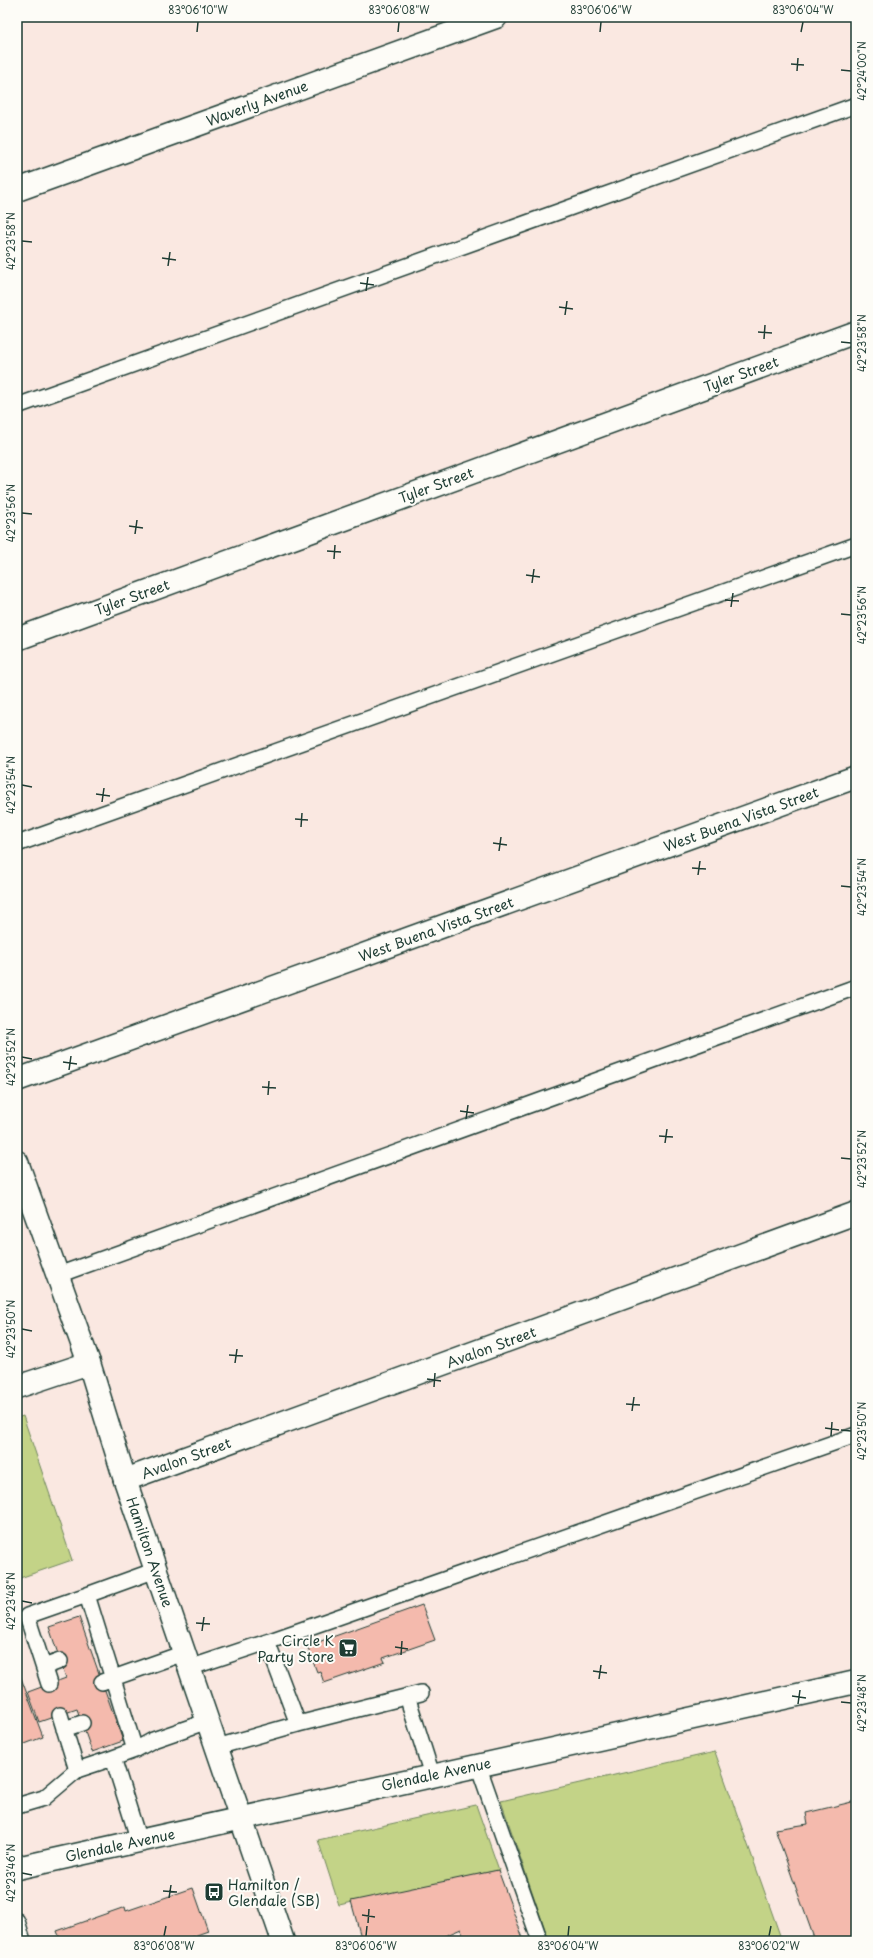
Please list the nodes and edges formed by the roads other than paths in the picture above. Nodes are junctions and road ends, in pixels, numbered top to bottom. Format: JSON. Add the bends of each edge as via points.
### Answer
{"nodes":[{"id":1,"x":496,"y":17,"type":"edge"},
{"id":2,"x":856,"y":105,"type":"edge"},
{"id":3,"x":17,"y":190,"type":"edge"},
{"id":4,"x":856,"y":332,"type":"edge"},
{"id":5,"x":17,"y":406,"type":"edge"},
{"id":6,"x":856,"y":545,"type":"edge"},
{"id":7,"x":17,"y":639,"type":"edge"},
{"id":8,"x":856,"y":777,"type":"edge"},
{"id":9,"x":17,"y":844,"type":"edge"},
{"id":10,"x":856,"y":987,"type":"edge"},
{"id":11,"x":17,"y":1080,"type":"edge"},
{"id":12,"x":17,"y":1162,"type":"edge"},
{"id":13,"x":856,"y":1213,"type":"edge"},
{"id":14,"x":58,"y":1275,"type":"junction"},
{"id":15,"x":89,"y":1363,"type":"junction"},
{"id":16,"x":17,"y":1388,"type":"edge"},
{"id":17,"x":856,"y":1435,"type":"edge"},
{"id":18,"x":125,"y":1480,"type":"junction"},
{"id":19,"x":156,"y":1570,"type":"junction"},
{"id":20,"x":87,"y":1595,"type":"junction"},
{"id":21,"x":22,"y":1618,"type":"edge"},
{"id":22,"x":267,"y":1642,"type":"junction"},
{"id":23,"x":187,"y":1660,"type":"junction"},
{"id":24,"x":60,"y":1661,"type":"dead end"},
{"id":25,"x":44,"y":1667,"type":"junction"},
{"id":26,"x":107,"y":1680,"type":"junction"},
{"id":27,"x":856,"y":1682,"type":"edge"},
{"id":28,"x":49,"y":1684,"type":"dead end"},
{"id":29,"x":208,"y":1721,"type":"junction"},
{"id":30,"x":82,"y":1723,"type":"dead end"},
{"id":31,"x":298,"y":1724,"type":"junction"},
{"id":32,"x":217,"y":1747,"type":"junction"},
{"id":33,"x":135,"y":1750,"type":"junction"},
{"id":34,"x":114,"y":1758,"type":"junction"},
{"id":35,"x":478,"y":1765,"type":"junction"},
{"id":36,"x":77,"y":1770,"type":"junction"},
{"id":37,"x":432,"y":1776,"type":"junction"},
{"id":38,"x":17,"y":1806,"type":"edge"},
{"id":39,"x":240,"y":1818,"type":"junction"},
{"id":40,"x":139,"y":1841,"type":"junction"},
{"id":41,"x":19,"y":1863,"type":"edge"},
{"id":42,"x":17,"y":1921,"type":"edge"},
{"id":43,"x":22,"y":1941,"type":"edge"},
{"id":44,"x":283,"y":1941,"type":"edge"},
{"id":45,"x":540,"y":1941,"type":"edge"}],
"edges":[{"from":1,"to":3,"type":"street","name":"Waverly Avenue"},
{"from":2,"to":5,"type":"lane"},
{"from":4,"to":7,"type":"street","name":"Tyler Street"},
{"from":6,"to":9,"type":"lane"},
{"from":8,"to":11,"type":"street","name":"West Buena Vista Street"},
{"from":10,"to":14,"type":"lane"},
{"from":12,"to":14,"type":"street","name":"Hamilton Avenue"},
{"from":13,"to":18,"type":"street","name":"Avalon Street"},
{"from":14,"to":15,"type":"street","name":"Hamilton Avenue"},
{"from":15,"to":16,"type":"street"},
{"from":15,"to":18,"type":"street","name":"Hamilton Avenue"},
{"from":17,"to":22,"type":"lane"},
{"from":18,"to":19,"type":"street","name":"Hamilton Avenue"},
{"from":19,"to":20,"type":"lane"},
{"from":19,"to":23,"type":"street","name":"Hamilton Avenue"},
{"from":20,"to":21,"type":"lane"},
{"from":20,"to":26,"type":"lane","via":[[97,1648]]},
{"from":21,"to":25,"type":"lane"},
{"from":22,"to":23,"type":"lane"},
{"from":22,"to":31,"type":"lane"},
{"from":23,"to":26,"type":"lane"},
{"from":23,"to":29,"type":"street","name":"Hamilton Avenue"},
{"from":24,"to":25,"type":"lane"},
{"from":25,"to":28,"type":"lane"},
{"from":26,"to":33,"type":"lane"},
{"from":27,"to":35,"type":"street","name":"Glendale Avenue"},
{"from":29,"to":32,"type":"street","name":"Hamilton Avenue"},
{"from":29,"to":33,"type":"lane","via":[[153,1740]]},
{"from":30,"to":36,"type":"lane","via":[[62,1722]]},
{"from":31,"to":32,"type":"lane"},
{"from":31,"to":37,"type":"lane","via":[[414,1694]]},
{"from":32,"to":39,"type":"street","name":"Hamilton Avenue"},
{"from":33,"to":34,"type":"lane"},
{"from":34,"to":36,"type":"lane"},
{"from":34,"to":40,"type":"lane"},
{"from":35,"to":37,"type":"street","name":"Glendale Avenue"},
{"from":35,"to":45,"type":"lane"},
{"from":36,"to":38,"type":"lane","via":[[44,1798]]},
{"from":37,"to":39,"type":"street","name":"Glendale Avenue"},
{"from":39,"to":40,"type":"street","name":"Glendale Avenue"},
{"from":39,"to":44,"type":"street","name":"Hamilton Avenue"},
{"from":40,"to":41,"type":"street","name":"Glendale Avenue"},
{"from":42,"to":43,"type":"lane"}]}
